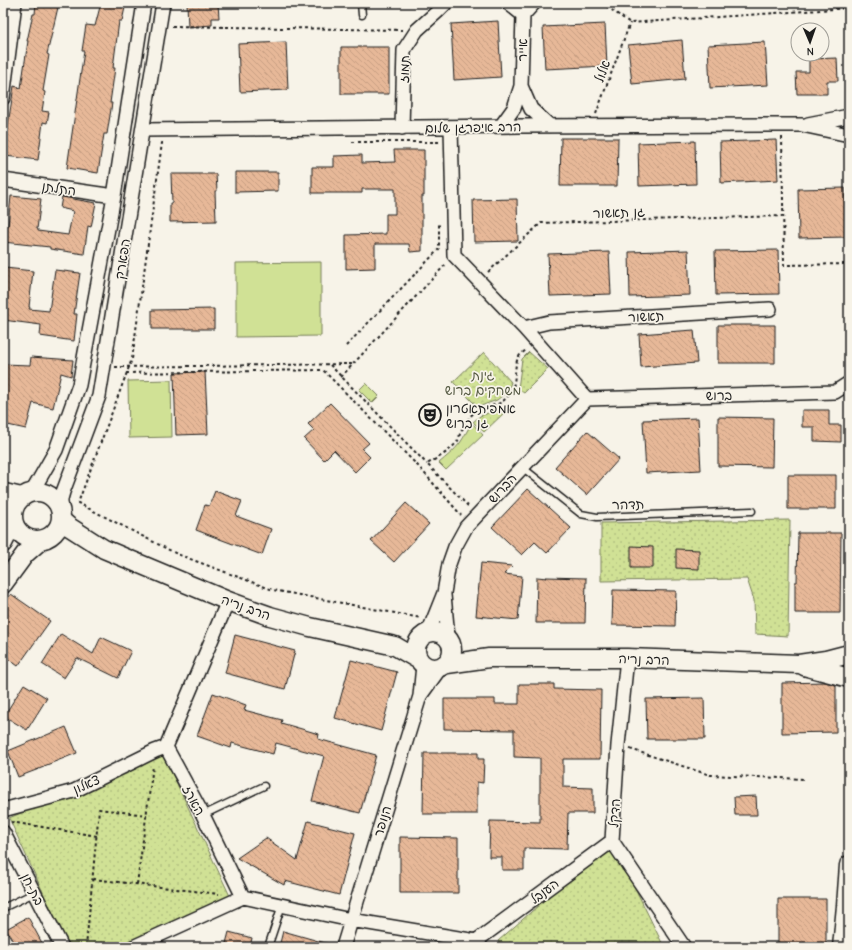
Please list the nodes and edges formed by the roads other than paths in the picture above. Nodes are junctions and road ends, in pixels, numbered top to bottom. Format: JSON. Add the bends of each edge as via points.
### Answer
{"nodes":[{"id":1,"x":15,"y":3,"type":"edge"},
{"id":2,"x":144,"y":3,"type":"edge"},
{"id":3,"x":163,"y":3,"type":"edge"},
{"id":4,"x":361,"y":3,"type":"edge"},
{"id":5,"x":446,"y":3,"type":"edge"},
{"id":6,"x":508,"y":3,"type":"edge"},
{"id":7,"x":534,"y":3,"type":"edge"},
{"id":8,"x":362,"y":15,"type":"dead end"},
{"id":9,"x":523,"y":15,"type":"junction"},
{"id":10,"x":521,"y":86,"type":"junction"},
{"id":11,"x":3,"y":98,"type":"edge"},
{"id":12,"x":849,"y":116,"type":"edge"},
{"id":13,"x":802,"y":125,"type":"junction"},
{"id":14,"x":501,"y":126,"type":"junction"},
{"id":15,"x":550,"y":126,"type":"junction"},
{"id":16,"x":451,"y":127,"type":"junction"},
{"id":17,"x":402,"y":128,"type":"junction"},
{"id":18,"x":143,"y":130,"type":"junction"},
{"id":19,"x":849,"y":135,"type":"edge"},
{"id":20,"x":3,"y":180,"type":"edge"},
{"id":21,"x":114,"y":196,"type":"junction"},
{"id":22,"x":770,"y":309,"type":"dead end"},
{"id":23,"x":524,"y":328,"type":"junction"},
{"id":24,"x":849,"y":383,"type":"edge"},
{"id":25,"x":586,"y":399,"type":"junction"},
{"id":26,"x":522,"y":467,"type":"junction"},
{"id":27,"x":3,"y":490,"type":"edge"},
{"id":28,"x":28,"y":494,"type":"junction"},
{"id":29,"x":752,"y":511,"type":"dead end"},
{"id":30,"x":10,"y":514,"type":"edge"},
{"id":31,"x":61,"y":515,"type":"junction"},
{"id":32,"x":44,"y":539,"type":"junction"},
{"id":33,"x":3,"y":543,"type":"edge"},
{"id":34,"x":104,"y":549,"type":"junction"},
{"id":35,"x":3,"y":584,"type":"edge"},
{"id":36,"x":444,"y":593,"type":"junction"},
{"id":37,"x":228,"y":601,"type":"junction"},
{"id":38,"x":424,"y":630,"type":"junction"},
{"id":39,"x":449,"y":639,"type":"junction"},
{"id":40,"x":395,"y":646,"type":"junction"},
{"id":41,"x":849,"y":654,"type":"edge"},
{"id":42,"x":489,"y":658,"type":"junction"},
{"id":43,"x":627,"y":658,"type":"junction"},
{"id":44,"x":421,"y":662,"type":"junction"},
{"id":45,"x":799,"y":664,"type":"junction"},
{"id":46,"x":444,"y":665,"type":"junction"},
{"id":47,"x":849,"y":678,"type":"edge"},
{"id":48,"x":420,"y":696,"type":"junction"},
{"id":49,"x":160,"y":749,"type":"junction"},
{"id":50,"x":264,"y":786,"type":"dead end"},
{"id":51,"x":3,"y":810,"type":"edge"},
{"id":52,"x":203,"y":815,"type":"junction"},
{"id":53,"x":7,"y":827,"type":"edge"},
{"id":54,"x":612,"y":841,"type":"junction"},
{"id":55,"x":849,"y":866,"type":"edge"},
{"id":56,"x":34,"y":892,"type":"junction"},
{"id":57,"x":242,"y":897,"type":"junction"},
{"id":58,"x":282,"y":905,"type":"junction"},
{"id":59,"x":3,"y":908,"type":"edge"},
{"id":60,"x":351,"y":920,"type":"junction"},
{"id":61,"x":478,"y":944,"type":"edge"},
{"id":62,"x":62,"y":947,"type":"edge"},
{"id":63,"x":133,"y":947,"type":"edge"},
{"id":64,"x":268,"y":947,"type":"edge"},
{"id":65,"x":343,"y":947,"type":"edge"},
{"id":66,"x":684,"y":947,"type":"edge"},
{"id":67,"x":842,"y":947,"type":"edge"}],
"edges":[{"from":1,"to":11,"type":"street"},
{"from":2,"to":21,"type":"street","name":"הפארק"},
{"from":3,"to":18,"type":"street","name":"הפארק"},
{"from":4,"to":8,"type":"lane"},
{"from":5,"to":17,"type":"street","name":"תמוז","via":[[417,30],[404,50]]},
{"from":6,"to":9,"type":"street"},
{"from":7,"to":9,"type":"street"},
{"from":9,"to":10,"type":"street","name":"אייר"},
{"from":10,"to":14,"type":"street","name":"אייר","via":[[514,108]]},
{"from":10,"to":15,"type":"street","name":"אייר","via":[[531,109]]},
{"from":12,"to":13,"type":"street","name":"הרב איפרגן שלום"},
{"from":13,"to":15,"type":"street","name":"הרב איפרגן שלום"},
{"from":13,"to":19,"type":"street","name":"הרב איפרגן שלום"},
{"from":14,"to":15,"type":"street","name":"הרב איפרגן שלום"},
{"from":14,"to":16,"type":"street","name":"הרב איפרגן שלום"},
{"from":16,"to":17,"type":"street","name":"הרב איפרגן שלום"},
{"from":16,"to":23,"type":"street","via":[[454,255]]},
{"from":17,"to":18,"type":"street","name":"הרב איפרגן שלום"},
{"from":18,"to":31,"type":"street","name":"הפארק","via":[[99,396],[63,492]]},
{"from":20,"to":21,"type":"street","name":"התלתן"},
{"from":21,"to":28,"type":"street","name":"הפארק","via":[[79,385],[56,450]]},
{"from":22,"to":23,"type":"street","name":"תאשור","via":[[549,322]]},
{"from":23,"to":25,"type":"street"},
{"from":24,"to":25,"type":"street","name":"ברוש","via":[[835,392]]},
{"from":25,"to":26,"type":"street","name":"הברוש"},
{"from":26,"to":29,"type":"lane","name":"תדהר","via":[[581,514],[597,516]]},
{"from":26,"to":36,"type":"street","name":"הברוש","via":[[466,527],[449,564]]},
{"from":27,"to":28,"type":"street"},
{"from":28,"to":30,"type":"street","via":[[17,501]]},
{"from":28,"to":31,"type":"street","via":[[40,492],[53,497],[58,503]]},
{"from":30,"to":32,"type":"street","via":[[21,535],[34,540]]},
{"from":30,"to":33,"type":"street"},
{"from":31,"to":32,"type":"street","via":[[57,530]]},
{"from":31,"to":34,"type":"street","name":"הרב נריה","via":[[68,526]]},
{"from":32,"to":34,"type":"street","name":"הרב נריה","via":[[60,539]]},
{"from":32,"to":35,"type":"street","via":[[26,554]]},
{"from":34,"to":37,"type":"street","name":"הרב נריה"},
{"from":36,"to":38,"type":"street","name":"הברוש"},
{"from":36,"to":39,"type":"street","name":"הברוש"},
{"from":37,"to":40,"type":"street","name":"הרב נריה","via":[[310,627]]},
{"from":37,"to":49,"type":"street"},
{"from":38,"to":39,"type":"street","via":[[438,632]]},
{"from":38,"to":40,"type":"street","name":"הרב נריה"},
{"from":38,"to":44,"type":"street","via":[[416,648],[416,654]]},
{"from":39,"to":42,"type":"street","name":"הרב נריה"},
{"from":39,"to":46,"type":"street","via":[[453,652],[451,659]]},
{"from":40,"to":44,"type":"street","name":"הרב נריה"},
{"from":41,"to":45,"type":"street","name":"הרב נריה"},
{"from":42,"to":43,"type":"street","name":"הרב נריה"},
{"from":42,"to":46,"type":"street","name":"הרב נריה"},
{"from":43,"to":45,"type":"street","name":"הרב נריה"},
{"from":43,"to":54,"type":"street","name":"הדקל"},
{"from":44,"to":46,"type":"street","via":[[429,668]]},
{"from":44,"to":48,"type":"street","name":"הנופר"},
{"from":45,"to":47,"type":"street","name":"הרב נריה"},
{"from":46,"to":48,"type":"street","name":"הנופר"},
{"from":48,"to":60,"type":"street","name":"הנופר"},
{"from":49,"to":51,"type":"street","name":"צאלון","via":[[74,791]]},
{"from":49,"to":52,"type":"street","name":"הארז"},
{"from":50,"to":52,"type":"lane"},
{"from":52,"to":57,"type":"street","name":"הארז"},
{"from":53,"to":56,"type":"street","name":"בת-חן"},
{"from":54,"to":61,"type":"street","name":"הענבל"},
{"from":54,"to":66,"type":"street","name":"הדקל"},
{"from":55,"to":67,"type":"street"},
{"from":56,"to":59,"type":"lane"},
{"from":56,"to":62,"type":"street","name":"בת-חן"},
{"from":57,"to":58,"type":"street"},
{"from":57,"to":63,"type":"street"},
{"from":58,"to":60,"type":"street"},
{"from":58,"to":64,"type":"lane"},
{"from":60,"to":61,"type":"street"},
{"from":60,"to":65,"type":"street","name":"הנופר"}]}
